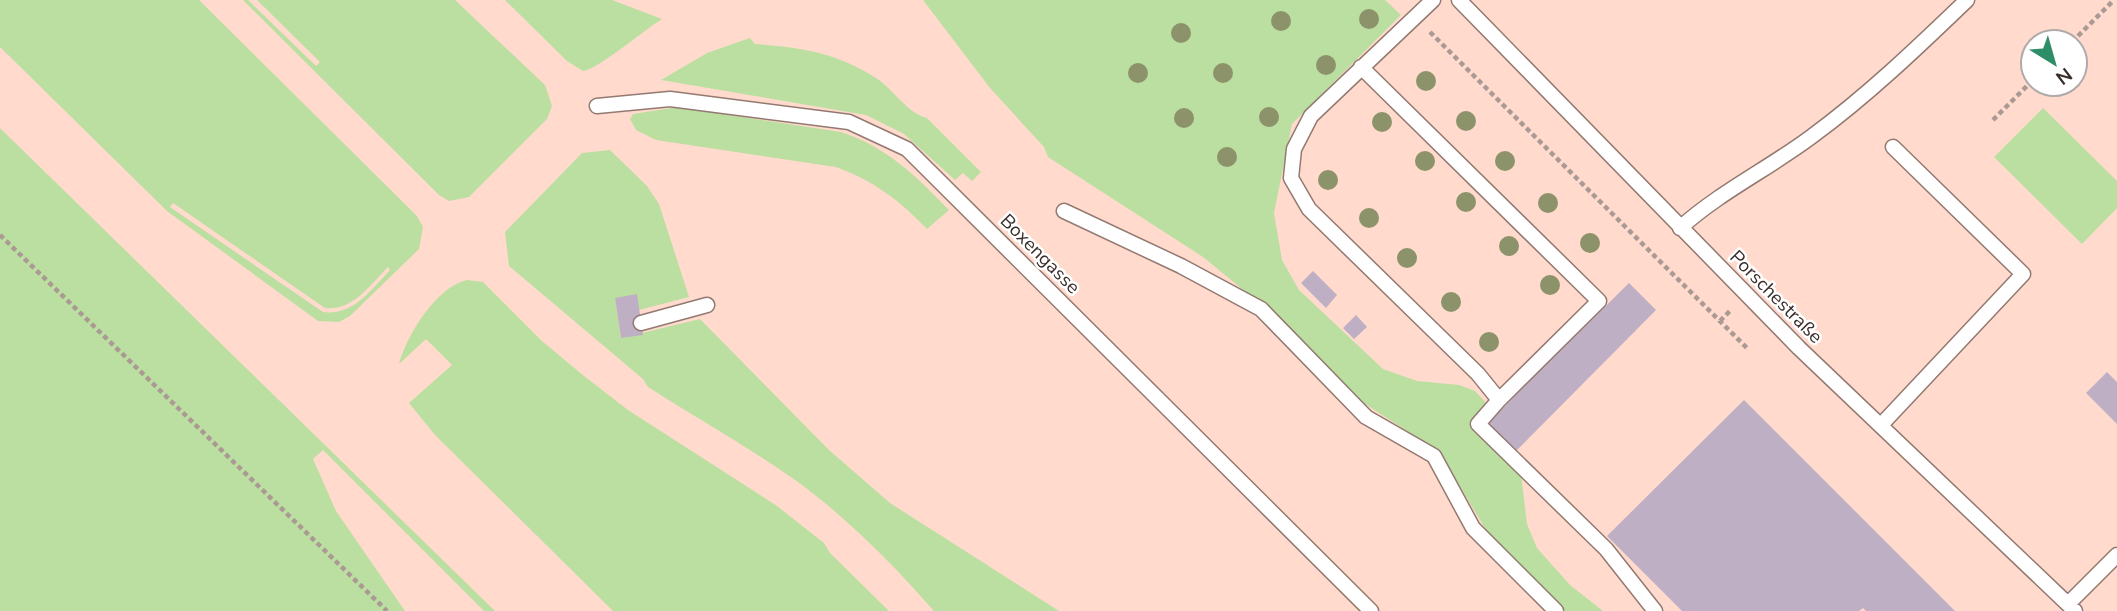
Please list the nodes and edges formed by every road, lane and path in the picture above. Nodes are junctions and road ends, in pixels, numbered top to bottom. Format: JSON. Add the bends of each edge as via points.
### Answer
{"nodes":[{"id":1,"x":1433,"y":0,"type":"edge"},
{"id":2,"x":1459,"y":0,"type":"edge"},
{"id":3,"x":1967,"y":0,"type":"edge"},
{"id":4,"x":2114,"y":0,"type":"edge"},
{"id":5,"x":1415,"y":17,"type":"junction"},
{"id":6,"x":2086,"y":28,"type":"edge"},
{"id":7,"x":1361,"y":67,"type":"junction"},
{"id":8,"x":2019,"y":94,"type":"edge"},
{"id":9,"x":597,"y":106,"type":"dead end"},
{"id":10,"x":1993,"y":120,"type":"dead end"},
{"id":11,"x":1893,"y":147,"type":"dead end"},
{"id":12,"x":1064,"y":211,"type":"dead end"},
{"id":13,"x":1680,"y":228,"type":"junction"},
{"id":14,"x":0,"y":235,"type":"edge"},
{"id":15,"x":707,"y":305,"type":"dead end"},
{"id":16,"x":641,"y":323,"type":"dead end"},
{"id":17,"x":1749,"y":350,"type":"dead end"},
{"id":18,"x":1499,"y":400,"type":"junction"},
{"id":19,"x":1881,"y":425,"type":"junction"},
{"id":20,"x":2117,"y":555,"type":"edge"},
{"id":21,"x":2072,"y":608,"type":"edge"},
{"id":22,"x":387,"y":611,"type":"edge"},
{"id":23,"x":1371,"y":611,"type":"edge"},
{"id":24,"x":1556,"y":611,"type":"edge"},
{"id":25,"x":1656,"y":611,"type":"edge"}],
"edges":[{"from":1,"to":5,"type":"lane"},
{"from":2,"to":13,"type":"lane","name":"Porschestraße"},
{"from":3,"to":13,"type":"lane","via":[[1890,74],[1821,130],[1705,205]]},
{"from":4,"to":6,"type":"path"},
{"from":5,"to":7,"type":"lane"},
{"from":5,"to":17,"type":"path"},
{"from":7,"to":18,"type":"lane","via":[[1311,116],[1294,149],[1291,178],[1309,209]]},
{"from":7,"to":18,"type":"lane","via":[[1600,301]]},
{"from":8,"to":10,"type":"path"},
{"from":9,"to":23,"type":"lane","name":"Boxengasse","via":[[670,99],[849,122],[907,149]]},
{"from":11,"to":19,"type":"lane","via":[[2023,274]]},
{"from":12,"to":24,"type":"lane","via":[[1181,265],[1261,309],[1366,417],[1434,456],[1473,527]]},
{"from":13,"to":19,"type":"lane","name":"Porschestraße"},
{"from":14,"to":22,"type":"path"},
{"from":15,"to":16,"type":"lane"},
{"from":18,"to":25,"type":"lane","via":[[1478,424],[1606,549]]},
{"from":19,"to":21,"type":"lane","name":"Porschestraße"},
{"from":20,"to":21,"type":"lane"}]}
